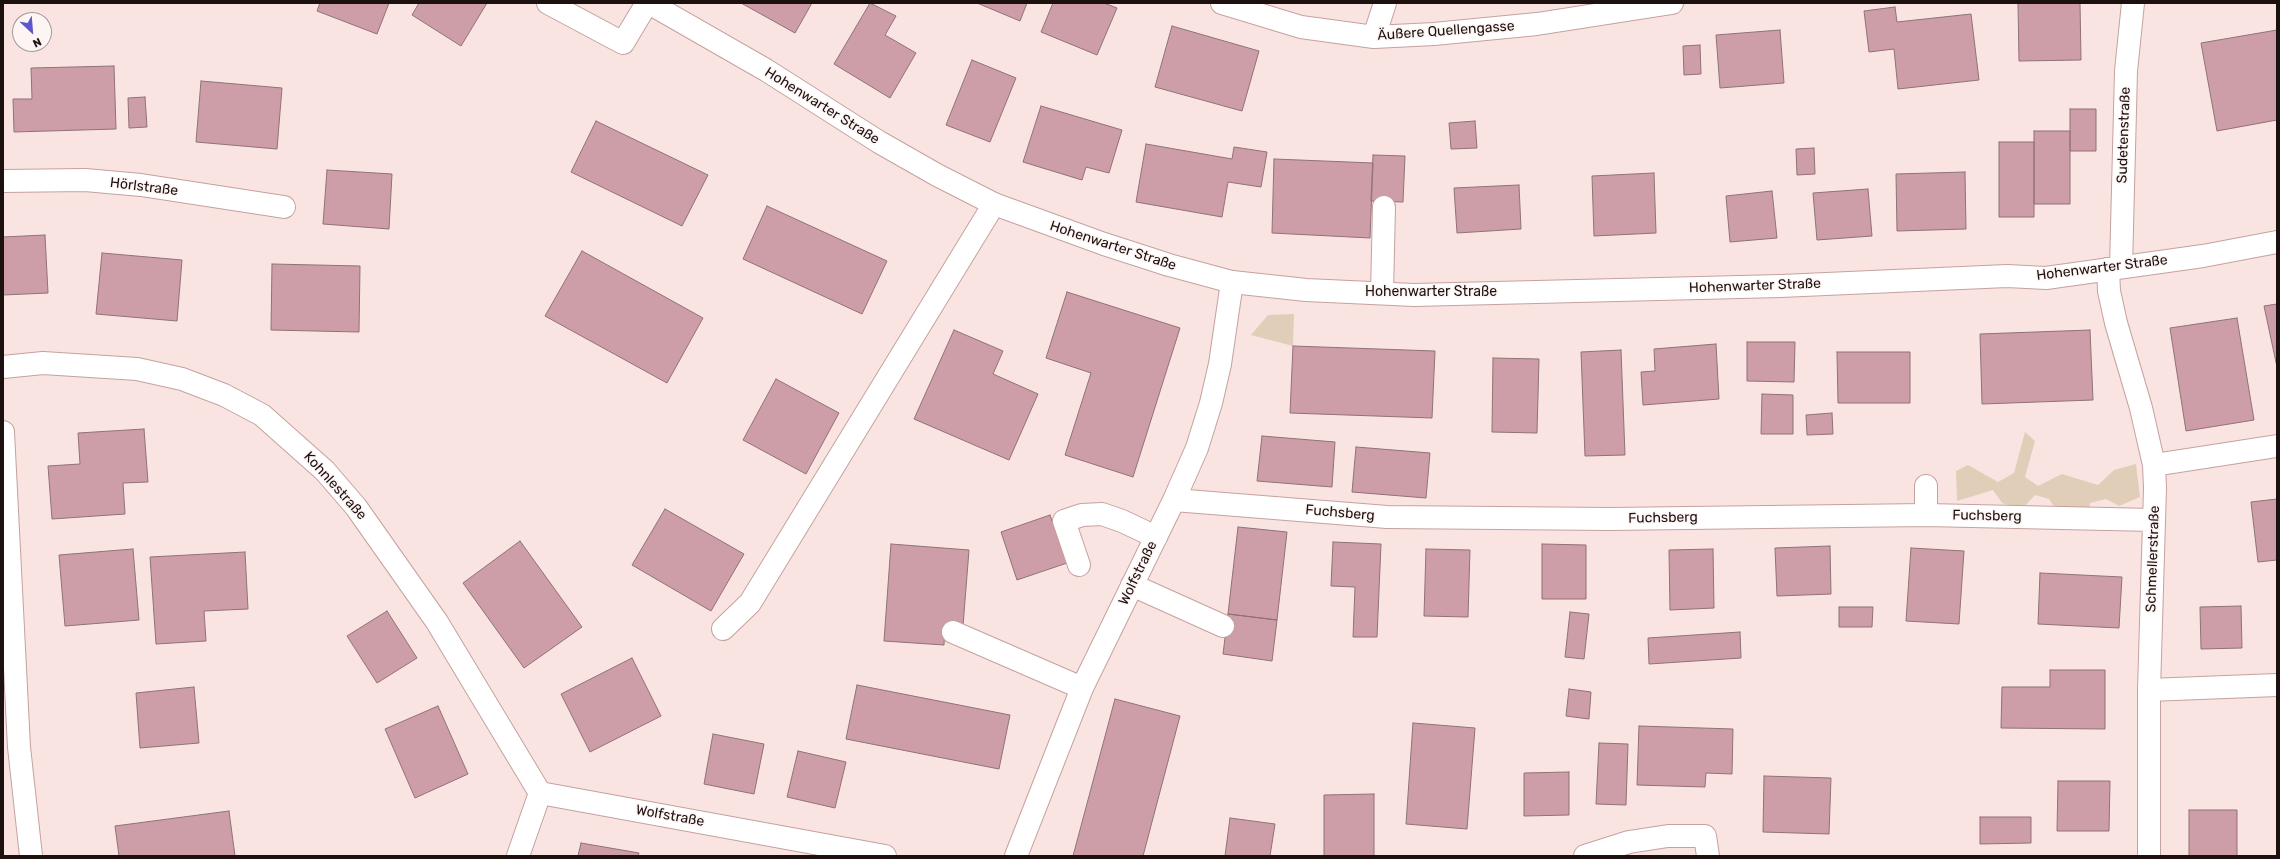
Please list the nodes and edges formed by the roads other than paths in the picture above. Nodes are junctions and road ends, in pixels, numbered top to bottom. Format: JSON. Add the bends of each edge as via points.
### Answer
{"nodes":[{"id":1,"x":548,"y":3,"type":"edge"},
{"id":2,"x":648,"y":3,"type":"edge"},
{"id":3,"x":1222,"y":3,"type":"edge"},
{"id":4,"x":1385,"y":3,"type":"edge"},
{"id":5,"x":1672,"y":3,"type":"edge"},
{"id":6,"x":2133,"y":3,"type":"edge"},
{"id":7,"x":1374,"y":37,"type":"junction"},
{"id":8,"x":3,"y":182,"type":"edge"},
{"id":9,"x":994,"y":204,"type":"junction"},
{"id":10,"x":284,"y":207,"type":"dead end"},
{"id":11,"x":1384,"y":207,"type":"dead end"},
{"id":12,"x":2277,"y":242,"type":"edge"},
{"id":13,"x":2114,"y":268,"type":"junction"},
{"id":14,"x":1232,"y":282,"type":"junction"},
{"id":15,"x":1382,"y":293,"type":"junction"},
{"id":16,"x":3,"y":367,"type":"edge"},
{"id":17,"x":3,"y":432,"type":"edge"},
{"id":18,"x":2277,"y":446,"type":"edge"},
{"id":19,"x":2154,"y":465,"type":"junction"},
{"id":20,"x":1926,"y":486,"type":"dead end"},
{"id":21,"x":1174,"y":500,"type":"junction"},
{"id":22,"x":1926,"y":515,"type":"junction"},
{"id":23,"x":2153,"y":520,"type":"junction"},
{"id":24,"x":1156,"y":537,"type":"junction"},
{"id":25,"x":1079,"y":565,"type":"dead end"},
{"id":26,"x":1132,"y":585,"type":"junction"},
{"id":27,"x":1223,"y":626,"type":"dead end"},
{"id":28,"x":723,"y":629,"type":"dead end"},
{"id":29,"x":953,"y":632,"type":"dead end"},
{"id":30,"x":2277,"y":685,"type":"edge"},
{"id":31,"x":1082,"y":688,"type":"junction"},
{"id":32,"x":2149,"y":690,"type":"junction"},
{"id":33,"x":11,"y":748,"type":"edge"},
{"id":34,"x":540,"y":794,"type":"junction"},
{"id":35,"x":871,"y":854,"type":"edge"},
{"id":36,"x":31,"y":856,"type":"edge"},
{"id":37,"x":518,"y":856,"type":"edge"},
{"id":38,"x":1016,"y":856,"type":"edge"},
{"id":39,"x":1585,"y":856,"type":"edge"},
{"id":40,"x":1708,"y":856,"type":"edge"},
{"id":41,"x":2149,"y":856,"type":"edge"}],
"edges":[{"from":1,"to":2,"type":"street","name":"Hohenwarter Straße","via":[[624,43]]},
{"from":2,"to":9,"type":"street","name":"Hohenwarter Straße","via":[[766,70],[879,142]]},
{"from":3,"to":7,"type":"street","name":"Äußere Quellengasse","via":[[1300,27]]},
{"from":4,"to":7,"type":"street"},
{"from":5,"to":7,"type":"street","name":"Äußere Quellengasse","via":[[1537,24]]},
{"from":6,"to":13,"type":"street","name":"Sudetenstraße","via":[[2126,71]]},
{"from":8,"to":10,"type":"street","name":"Hörlstraße","via":[[85,180]]},
{"from":9,"to":14,"type":"street","name":"Hohenwarter Straße","via":[[1104,244]]},
{"from":9,"to":28,"type":"street","via":[[750,603]]},
{"from":11,"to":15,"type":"street"},
{"from":12,"to":13,"type":"street","name":"Hohenwarter Straße","via":[[2203,256]]},
{"from":13,"to":15,"type":"street","name":"Hohenwarter Straße","via":[[2046,278],[2008,276],[1781,286],[1414,295]]},
{"from":13,"to":19,"type":"street","name":"Schmellerstraße","via":[[2109,291]]},
{"from":14,"to":15,"type":"street","name":"Hohenwarter Straße","via":[[1306,290]]},
{"from":14,"to":21,"type":"street","name":"Wolfstraße","via":[[1220,364],[1211,403],[1197,448]]},
{"from":16,"to":34,"type":"street","name":"Kohnlestraße","via":[[43,363],[137,369],[189,382],[224,395],[262,415],[325,471],[356,507],[437,622]]},
{"from":17,"to":33,"type":"street"},
{"from":18,"to":19,"type":"street"},
{"from":19,"to":23,"type":"street","name":"Schmellerstraße"},
{"from":20,"to":22,"type":"street"},
{"from":21,"to":22,"type":"street","name":"Fuchsberg","via":[[1387,517],[1609,519]]},
{"from":21,"to":24,"type":"street","name":"Wolfstraße"},
{"from":22,"to":23,"type":"street","name":"Fuchsberg"},
{"from":23,"to":32,"type":"street","name":"Schmellerstraße"},
{"from":24,"to":25,"type":"street","via":[[1102,514],[1082,515],[1064,521]]},
{"from":24,"to":26,"type":"street","name":"Wolfstraße"},
{"from":26,"to":27,"type":"street"},
{"from":26,"to":31,"type":"street","name":"Wolfstraße"},
{"from":29,"to":31,"type":"street"},
{"from":30,"to":32,"type":"street"},
{"from":31,"to":38,"type":"street","name":"Wolfstraße"},
{"from":32,"to":41,"type":"street","name":"Schmellerstraße"},
{"from":33,"to":36,"type":"street"},
{"from":34,"to":35,"type":"street","name":"Wolfstraße"},
{"from":34,"to":37,"type":"street"},
{"from":39,"to":40,"type":"street","via":[[1629,842],[1668,836],[1705,836]]}]}
